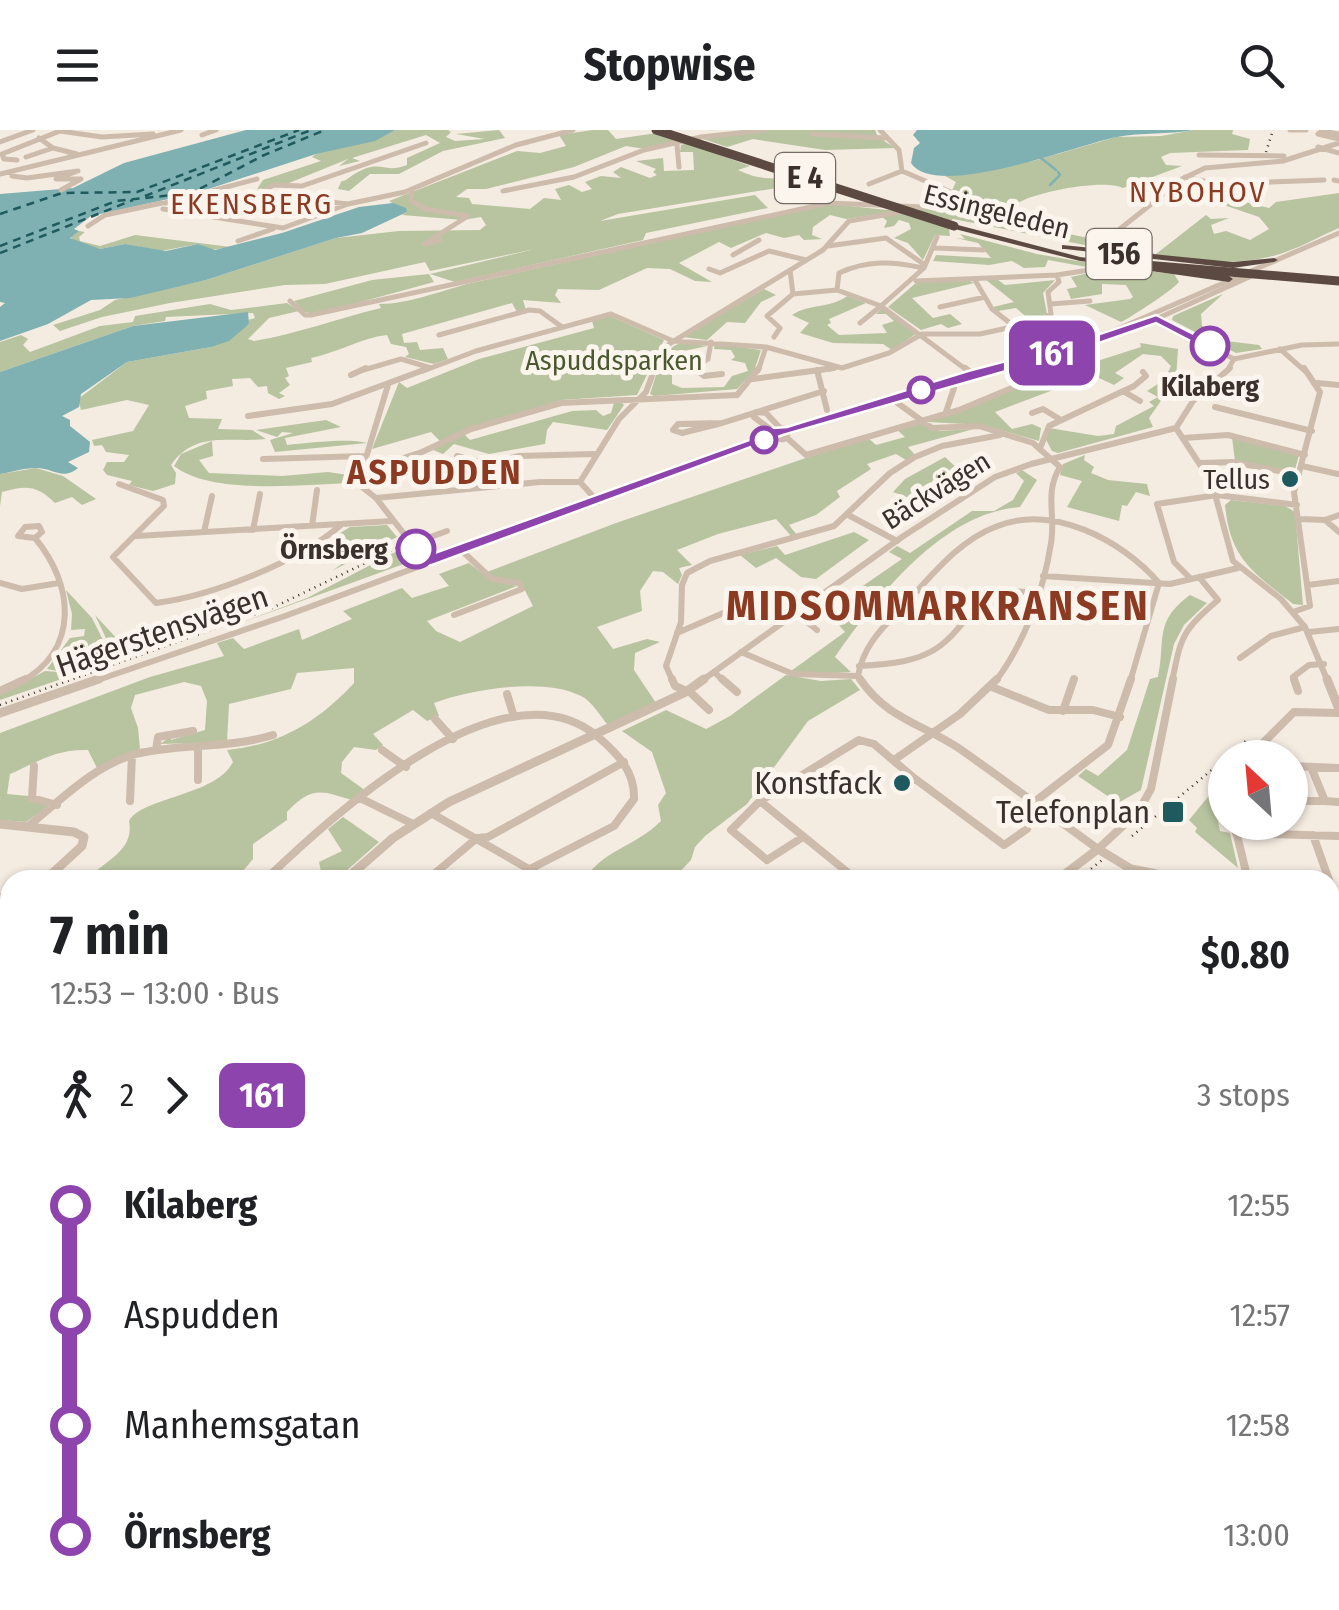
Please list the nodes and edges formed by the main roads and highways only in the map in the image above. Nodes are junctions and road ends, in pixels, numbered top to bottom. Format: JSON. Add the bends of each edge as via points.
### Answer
{"nodes":[{"id":1,"x":656,"y":130,"type":"edge"},
{"id":2,"x":667,"y":130,"type":"edge"},
{"id":3,"x":956,"y":225,"type":"junction"},
{"id":4,"x":991,"y":236,"type":"junction"},
{"id":5,"x":1039,"y":244,"type":"junction"},
{"id":6,"x":1274,"y":260,"type":"road end"},
{"id":7,"x":1198,"y":262,"type":"junction"},
{"id":8,"x":1146,"y":263,"type":"junction"},
{"id":9,"x":1195,"y":275,"type":"junction"},
{"id":10,"x":1339,"y":280,"type":"edge"},
{"id":11,"x":1206,"y":290,"type":"road end"}],
"edges":[{"from":1,"to":3,"type":"highway","name":"Essingeleden","number":"E 4","bridge":true},
{"from":2,"to":3,"type":"highway","name":"Essingeleden","number":"E 4","bridge":true},
{"from":3,"to":4,"type":"highway","name":"Essingeleden","number":"E 4"},
{"from":3,"to":5,"type":"highway","name":"Essingeleden","number":"E 4"},
{"from":4,"to":8,"type":"highway","name":"Essingeleden","number":"E 4"},
{"from":4,"to":9,"type":"highway","number":"156","via":[[1056,254]]},
{"from":5,"to":7,"type":"highway","number":"156"},
{"from":5,"to":8,"type":"highway","name":"Essingeleden","number":"E 4"},
{"from":6,"to":7,"type":"highway","number":"156"},
{"from":7,"to":9,"type":"highway","number":"156","via":[[1229,278]]},
{"from":8,"to":10,"type":"highway","name":"Essingeleden","number":"E 4","bridge":true},
{"from":9,"to":11,"type":"highway","number":"156","via":[[1206,280]]}]}
